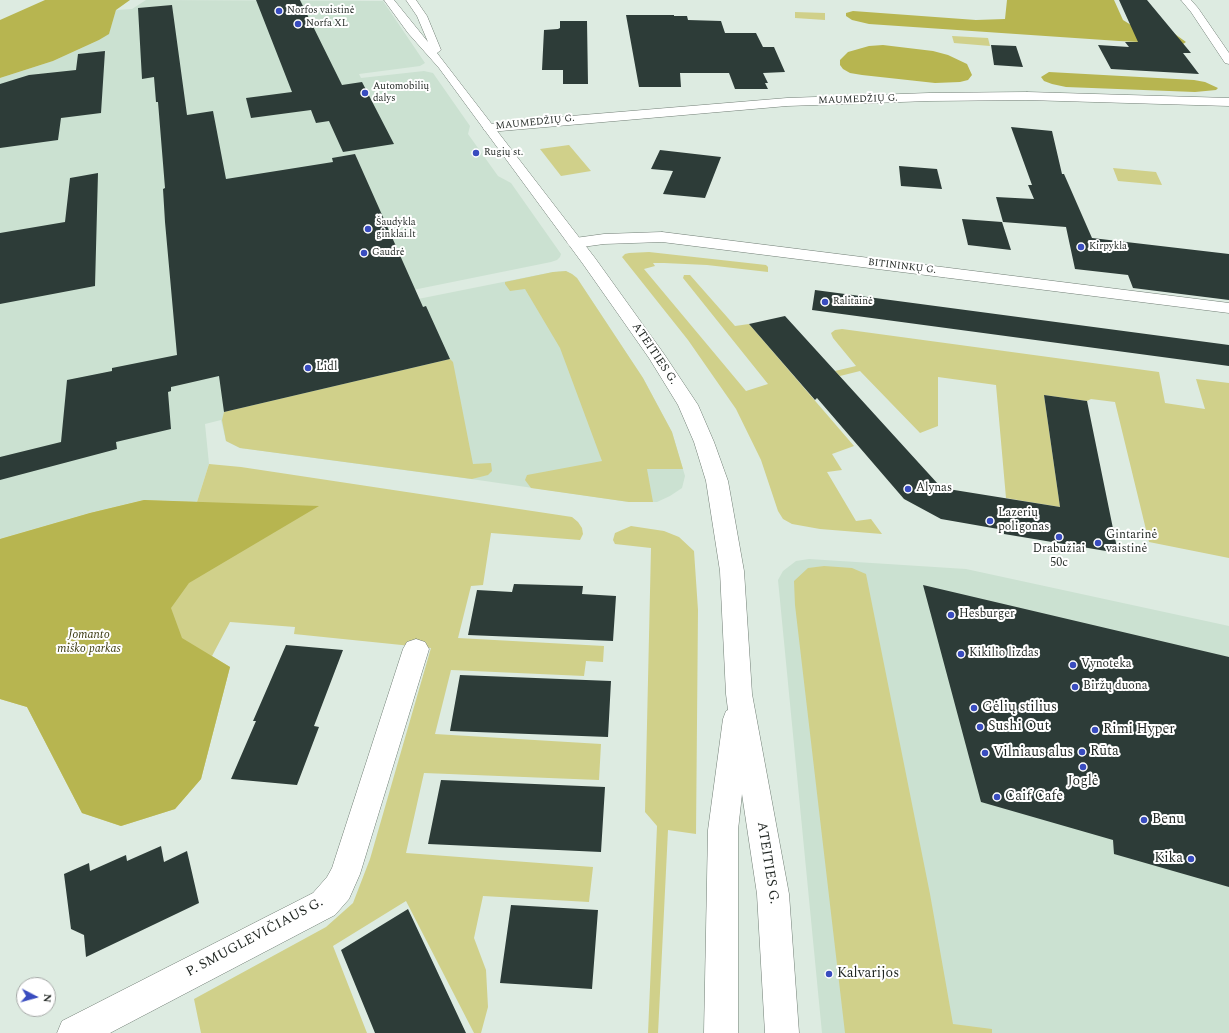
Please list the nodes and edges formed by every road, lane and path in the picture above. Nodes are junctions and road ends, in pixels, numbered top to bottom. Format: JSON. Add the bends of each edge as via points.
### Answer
{"nodes":[{"id":1,"x":389,"y":0,"type":"edge"},
{"id":2,"x":411,"y":0,"type":"edge"},
{"id":3,"x":1186,"y":0,"type":"edge"},
{"id":4,"x":422,"y":16,"type":"junction"},
{"id":5,"x":402,"y":18,"type":"junction"},
{"id":6,"x":1229,"y":61,"type":"edge"},
{"id":7,"x":443,"y":66,"type":"junction"},
{"id":8,"x":1229,"y":102,"type":"edge"},
{"id":9,"x":489,"y":128,"type":"junction"},
{"id":10,"x":575,"y":243,"type":"junction"},
{"id":11,"x":1229,"y":308,"type":"edge"},
{"id":12,"x":416,"y":649,"type":"dead end"},
{"id":13,"x":739,"y":694,"type":"junction"},
{"id":14,"x":74,"y":1033,"type":"edge"},
{"id":15,"x":721,"y":1033,"type":"edge"},
{"id":16,"x":782,"y":1033,"type":"edge"}],
"edges":[{"from":1,"to":5,"type":"street","name":"ATEITIES G."},
{"from":2,"to":4,"type":"street","name":"ATEITIES G."},
{"from":3,"to":6,"type":"street"},
{"from":4,"to":5,"type":"street"},
{"from":4,"to":7,"type":"street","name":"ATEITIES G."},
{"from":5,"to":7,"type":"street","name":"ATEITIES G."},
{"from":7,"to":9,"type":"street","name":"ATEITIES G."},
{"from":8,"to":9,"type":"street","name":"MAUMEDŽIŲ G.","via":[[1042,96],[929,97],[766,104]]},
{"from":9,"to":10,"type":"street","name":"ATEITIES G."},
{"from":10,"to":11,"type":"street","name":"BITININKŲ G.","via":[[662,237]]},
{"from":10,"to":13,"type":"street","name":"ATEITIES G.","via":[[658,358],[688,405],[704,442],[717,481],[732,570]]},
{"from":12,"to":14,"type":"street","name":"P. SMUGLEVIČIAUS G.","via":[[345,874],[338,888],[324,904]]},
{"from":13,"to":15,"type":"street","name":"ATEITIES G.","via":[[723,830]]},
{"from":13,"to":16,"type":"street","name":"ATEITIES G.","via":[[773,894]]}]}
